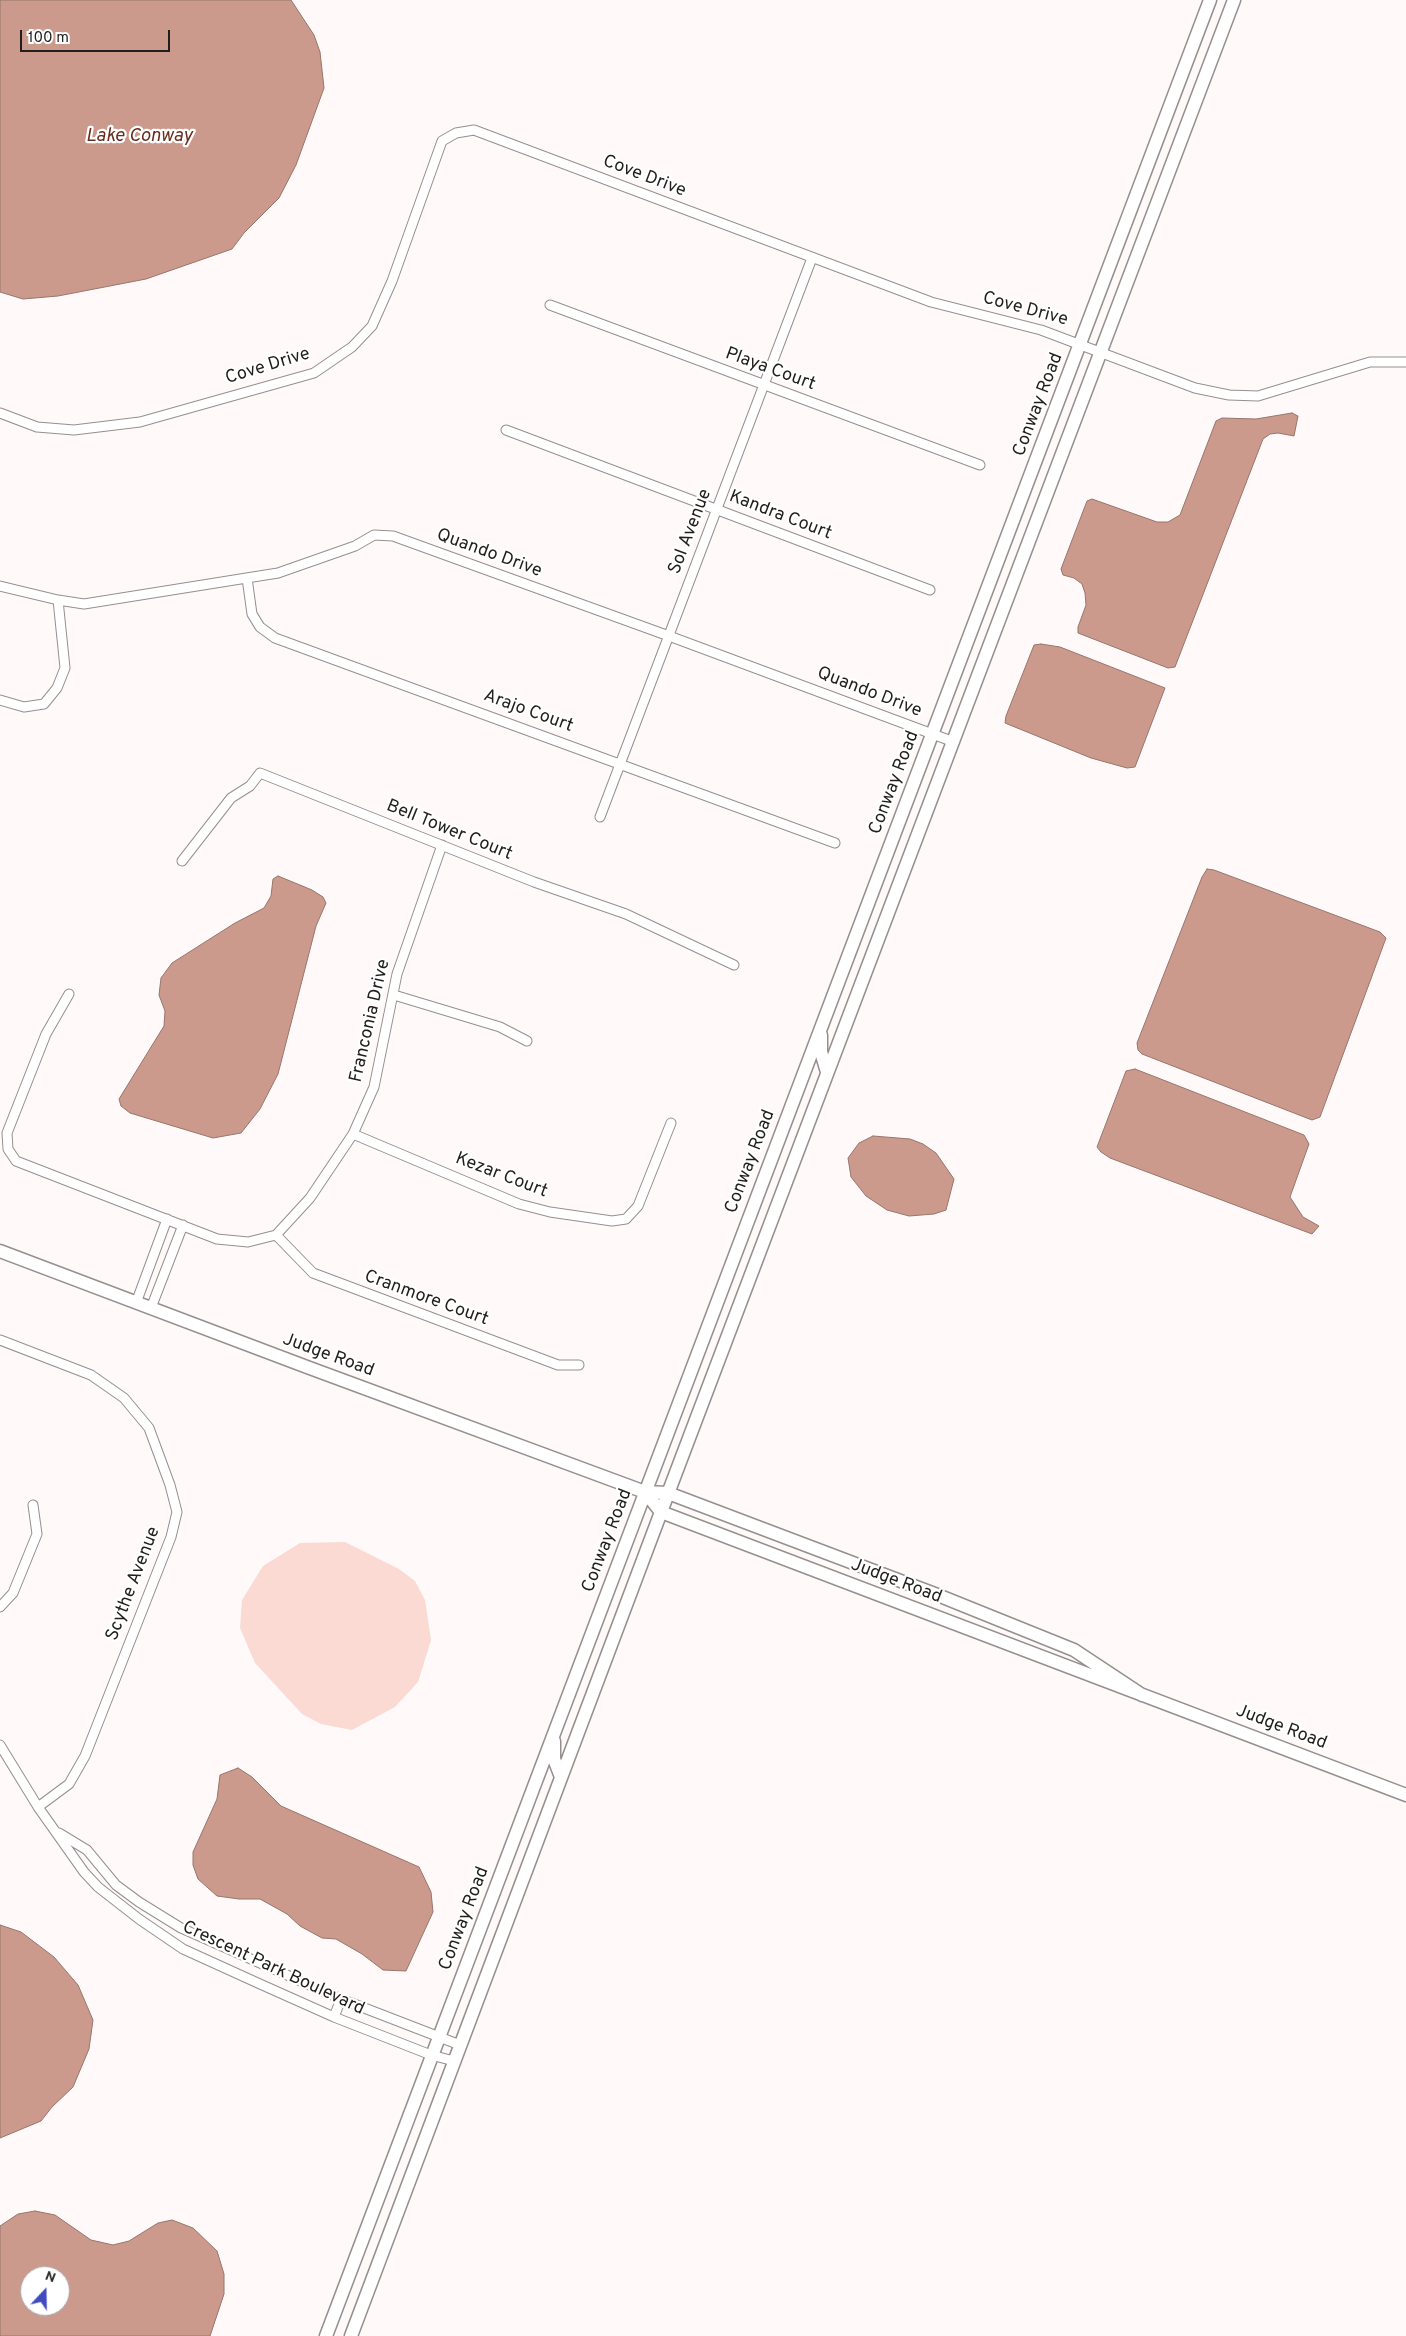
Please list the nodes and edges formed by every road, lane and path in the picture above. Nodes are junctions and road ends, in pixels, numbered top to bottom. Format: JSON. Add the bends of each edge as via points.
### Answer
{"nodes":[{"id":1,"x":1210,"y":0,"type":"edge"},
{"id":2,"x":1234,"y":0,"type":"edge"},
{"id":3,"x":812,"y":258,"type":"junction"},
{"id":4,"x":550,"y":305,"type":"dead end"},
{"id":5,"x":1081,"y":344,"type":"junction"},
{"id":6,"x":1102,"y":351,"type":"junction"},
{"id":7,"x":1406,"y":362,"type":"edge"},
{"id":8,"x":764,"y":385,"type":"junction"},
{"id":9,"x":0,"y":414,"type":"edge"},
{"id":10,"x":506,"y":430,"type":"dead end"},
{"id":11,"x":980,"y":465,"type":"dead end"},
{"id":12,"x":717,"y":509,"type":"junction"},
{"id":13,"x":247,"y":578,"type":"junction"},
{"id":14,"x":0,"y":586,"type":"edge"},
{"id":15,"x":930,"y":590,"type":"dead end"},
{"id":16,"x":58,"y":600,"type":"junction"},
{"id":17,"x":669,"y":636,"type":"junction"},
{"id":18,"x":0,"y":700,"type":"edge"},
{"id":19,"x":933,"y":734,"type":"junction"},
{"id":20,"x":954,"y":742,"type":"junction"},
{"id":21,"x":620,"y":763,"type":"junction"},
{"id":22,"x":600,"y":817,"type":"dead end"},
{"id":23,"x":835,"y":843,"type":"dead end"},
{"id":24,"x":442,"y":845,"type":"junction"},
{"id":25,"x":182,"y":861,"type":"dead end"},
{"id":26,"x":734,"y":965,"type":"dead end"},
{"id":27,"x":68,"y":994,"type":"dead end"},
{"id":28,"x":394,"y":995,"type":"junction"},
{"id":29,"x":821,"y":1028,"type":"junction"},
{"id":30,"x":527,"y":1041,"type":"dead end"},
{"id":31,"x":827,"y":1072,"type":"junction"},
{"id":32,"x":671,"y":1123,"type":"dead end"},
{"id":33,"x":353,"y":1134,"type":"junction"},
{"id":34,"x":167,"y":1219,"type":"junction"},
{"id":35,"x":182,"y":1225,"type":"junction"},
{"id":36,"x":276,"y":1235,"type":"junction"},
{"id":37,"x":0,"y":1250,"type":"edge"},
{"id":38,"x":154,"y":1254,"type":"junction"},
{"id":39,"x":169,"y":1260,"type":"junction"},
{"id":40,"x":136,"y":1302,"type":"junction"},
{"id":41,"x":151,"y":1308,"type":"junction"},
{"id":42,"x":0,"y":1340,"type":"edge"},
{"id":43,"x":579,"y":1365,"type":"dead end"},
{"id":44,"x":645,"y":1492,"type":"junction"},
{"id":45,"x":668,"y":1493,"type":"junction"},
{"id":46,"x":33,"y":1506,"type":"dead end"},
{"id":47,"x":661,"y":1512,"type":"junction"},
{"id":48,"x":0,"y":1607,"type":"edge"},
{"id":49,"x":1142,"y":1695,"type":"junction"},
{"id":50,"x":555,"y":1731,"type":"junction"},
{"id":51,"x":0,"y":1745,"type":"edge"},
{"id":52,"x":561,"y":1777,"type":"junction"},
{"id":53,"x":1406,"y":1795,"type":"edge"},
{"id":54,"x":38,"y":1807,"type":"junction"},
{"id":55,"x":57,"y":1832,"type":"junction"},
{"id":56,"x":97,"y":1861,"type":"junction"},
{"id":57,"x":84,"y":1872,"type":"junction"},
{"id":58,"x":341,"y":1999,"type":"junction"},
{"id":59,"x":334,"y":2017,"type":"junction"},
{"id":60,"x":439,"y":2037,"type":"junction"},
{"id":61,"x":460,"y":2045,"type":"junction"},
{"id":62,"x":431,"y":2055,"type":"junction"},
{"id":63,"x":454,"y":2061,"type":"junction"},
{"id":64,"x":326,"y":2336,"type":"edge"},
{"id":65,"x":351,"y":2336,"type":"edge"}],
"edges":[{"from":1,"to":5,"type":"main road","name":"Conway Road"},
{"from":2,"to":6,"type":"main road"},
{"from":3,"to":5,"type":"street","name":"Cove Drive","via":[[931,302],[1041,330]]},
{"from":3,"to":8,"type":"street","name":"Sol Avenue"},
{"from":3,"to":9,"type":"street","name":"Cove Drive","via":[[474,130],[456,133],[442,141],[392,281],[372,326],[352,347],[314,373],[140,422],[74,430],[37,427]]},
{"from":4,"to":8,"type":"street","name":"Playa Court"},
{"from":5,"to":6,"type":"street","name":"Cove Drive"},
{"from":5,"to":19,"type":"main road","name":"Conway Road"},
{"from":6,"to":7,"type":"street","name":"Cove Drive","via":[[1194,388],[1229,395],[1258,396],[1370,362]]},
{"from":6,"to":20,"type":"main road"},
{"from":8,"to":11,"type":"street","name":"Playa Court"},
{"from":8,"to":12,"type":"street","name":"Sol Avenue"},
{"from":10,"to":12,"type":"street","name":"Kandra Court"},
{"from":12,"to":15,"type":"street","name":"Kandra Court"},
{"from":12,"to":17,"type":"street","name":"Sol Avenue"},
{"from":13,"to":16,"type":"street","name":"Quando Drive","via":[[84,604]]},
{"from":13,"to":17,"type":"street","name":"Quando Drive","via":[[278,573],[355,546],[374,535],[393,536]]},
{"from":13,"to":21,"type":"street","name":"Arajo Court","via":[[252,614],[260,627],[275,638]]},
{"from":14,"to":16,"type":"street","name":"Quando Drive"},
{"from":16,"to":18,"type":"street","via":[[65,668],[57,688],[44,704],[24,707]]},
{"from":17,"to":19,"type":"street","name":"Quando Drive"},
{"from":17,"to":21,"type":"street","name":"Sol Avenue"},
{"from":19,"to":20,"type":"street","name":"Quando Drive"},
{"from":19,"to":29,"type":"main road","name":"Conway Road"},
{"from":20,"to":31,"type":"main road"},
{"from":21,"to":22,"type":"street","name":"Sol Avenue"},
{"from":21,"to":23,"type":"street","name":"Arajo Court"},
{"from":24,"to":25,"type":"street","name":"Bell Tower Court","via":[[260,773],[250,786],[232,798]]},
{"from":24,"to":26,"type":"street","name":"Bell Tower Court","via":[[626,914]]},
{"from":24,"to":28,"type":"street","name":"Franconia Drive","via":[[397,974]]},
{"from":27,"to":34,"type":"street","via":[[46,1034],[7,1134],[8,1149],[16,1161]]},
{"from":28,"to":30,"type":"street","via":[[500,1027]]},
{"from":28,"to":33,"type":"street","name":"Franconia Drive","via":[[374,1087]]},
{"from":29,"to":31,"type":"main road","via":[[821,1052]]},
{"from":29,"to":44,"type":"main road","name":"Conway Road"},
{"from":31,"to":45,"type":"main road"},
{"from":32,"to":33,"type":"street","name":"Kezar Court","via":[[638,1206],[626,1219],[612,1221],[519,1204]]},
{"from":33,"to":36,"type":"street","name":"Franconia Drive","via":[[310,1198]]},
{"from":34,"to":35,"type":"street"},
{"from":34,"to":38,"type":"street"},
{"from":35,"to":36,"type":"street","via":[[217,1239],[248,1242]]},
{"from":35,"to":39,"type":"street"},
{"from":36,"to":43,"type":"street","name":"Cranmore Court","via":[[313,1273],[558,1365]]},
{"from":37,"to":40,"type":"main road","name":"Judge Road"},
{"from":38,"to":39,"type":"street"},
{"from":38,"to":40,"type":"street"},
{"from":39,"to":41,"type":"street"},
{"from":40,"to":41,"type":"main road","name":"Judge Road"},
{"from":41,"to":44,"type":"main road","name":"Judge Road"},
{"from":42,"to":54,"type":"street","name":"Scythe Avenue","via":[[91,1375],[124,1398],[149,1428],[176,1512],[171,1537],[85,1756],[69,1784]]},
{"from":44,"to":45,"type":"main road","name":"Judge Road"},
{"from":44,"to":47,"type":"main road"},
{"from":44,"to":50,"type":"main road","name":"Conway Road"},
{"from":45,"to":47,"type":"main road"},
{"from":45,"to":49,"type":"main road","name":"Judge Road","via":[[1074,1650]]},
{"from":46,"to":48,"type":"street","via":[[37,1534],[13,1593]]},
{"from":47,"to":49,"type":"main road","name":"Judge Road"},
{"from":47,"to":52,"type":"main road"},
{"from":49,"to":53,"type":"main road","name":"Judge Road"},
{"from":50,"to":52,"type":"main road","via":[[554,1759]]},
{"from":50,"to":60,"type":"main road","name":"Conway Road"},
{"from":51,"to":54,"type":"street","name":"Crescent Park Boulevard"},
{"from":52,"to":61,"type":"main road"},
{"from":54,"to":55,"type":"street","name":"Crescent Park Boulevard"},
{"from":55,"to":56,"type":"street","name":"Crescent Park Boulevard","via":[[87,1850]]},
{"from":55,"to":57,"type":"street","name":"Crescent Park Boulevard"},
{"from":56,"to":57,"type":"street"},
{"from":56,"to":58,"type":"street","name":"Crescent Park Boulevard","via":[[124,1891],[181,1928]]},
{"from":57,"to":59,"type":"street","name":"Crescent Park Boulevard","via":[[132,1914],[183,1948]]},
{"from":58,"to":59,"type":"street"},
{"from":58,"to":60,"type":"street","name":"Crescent Park Boulevard"},
{"from":59,"to":62,"type":"street","name":"Crescent Park Boulevard"},
{"from":60,"to":61,"type":"street","name":"Crescent Park Boulevard"},
{"from":60,"to":62,"type":"main road","name":"Conway Road"},
{"from":61,"to":63,"type":"main road"},
{"from":62,"to":63,"type":"street","name":"Crescent Park Boulevard"},
{"from":62,"to":64,"type":"main road","name":"Conway Road"},
{"from":63,"to":65,"type":"main road"}]}
